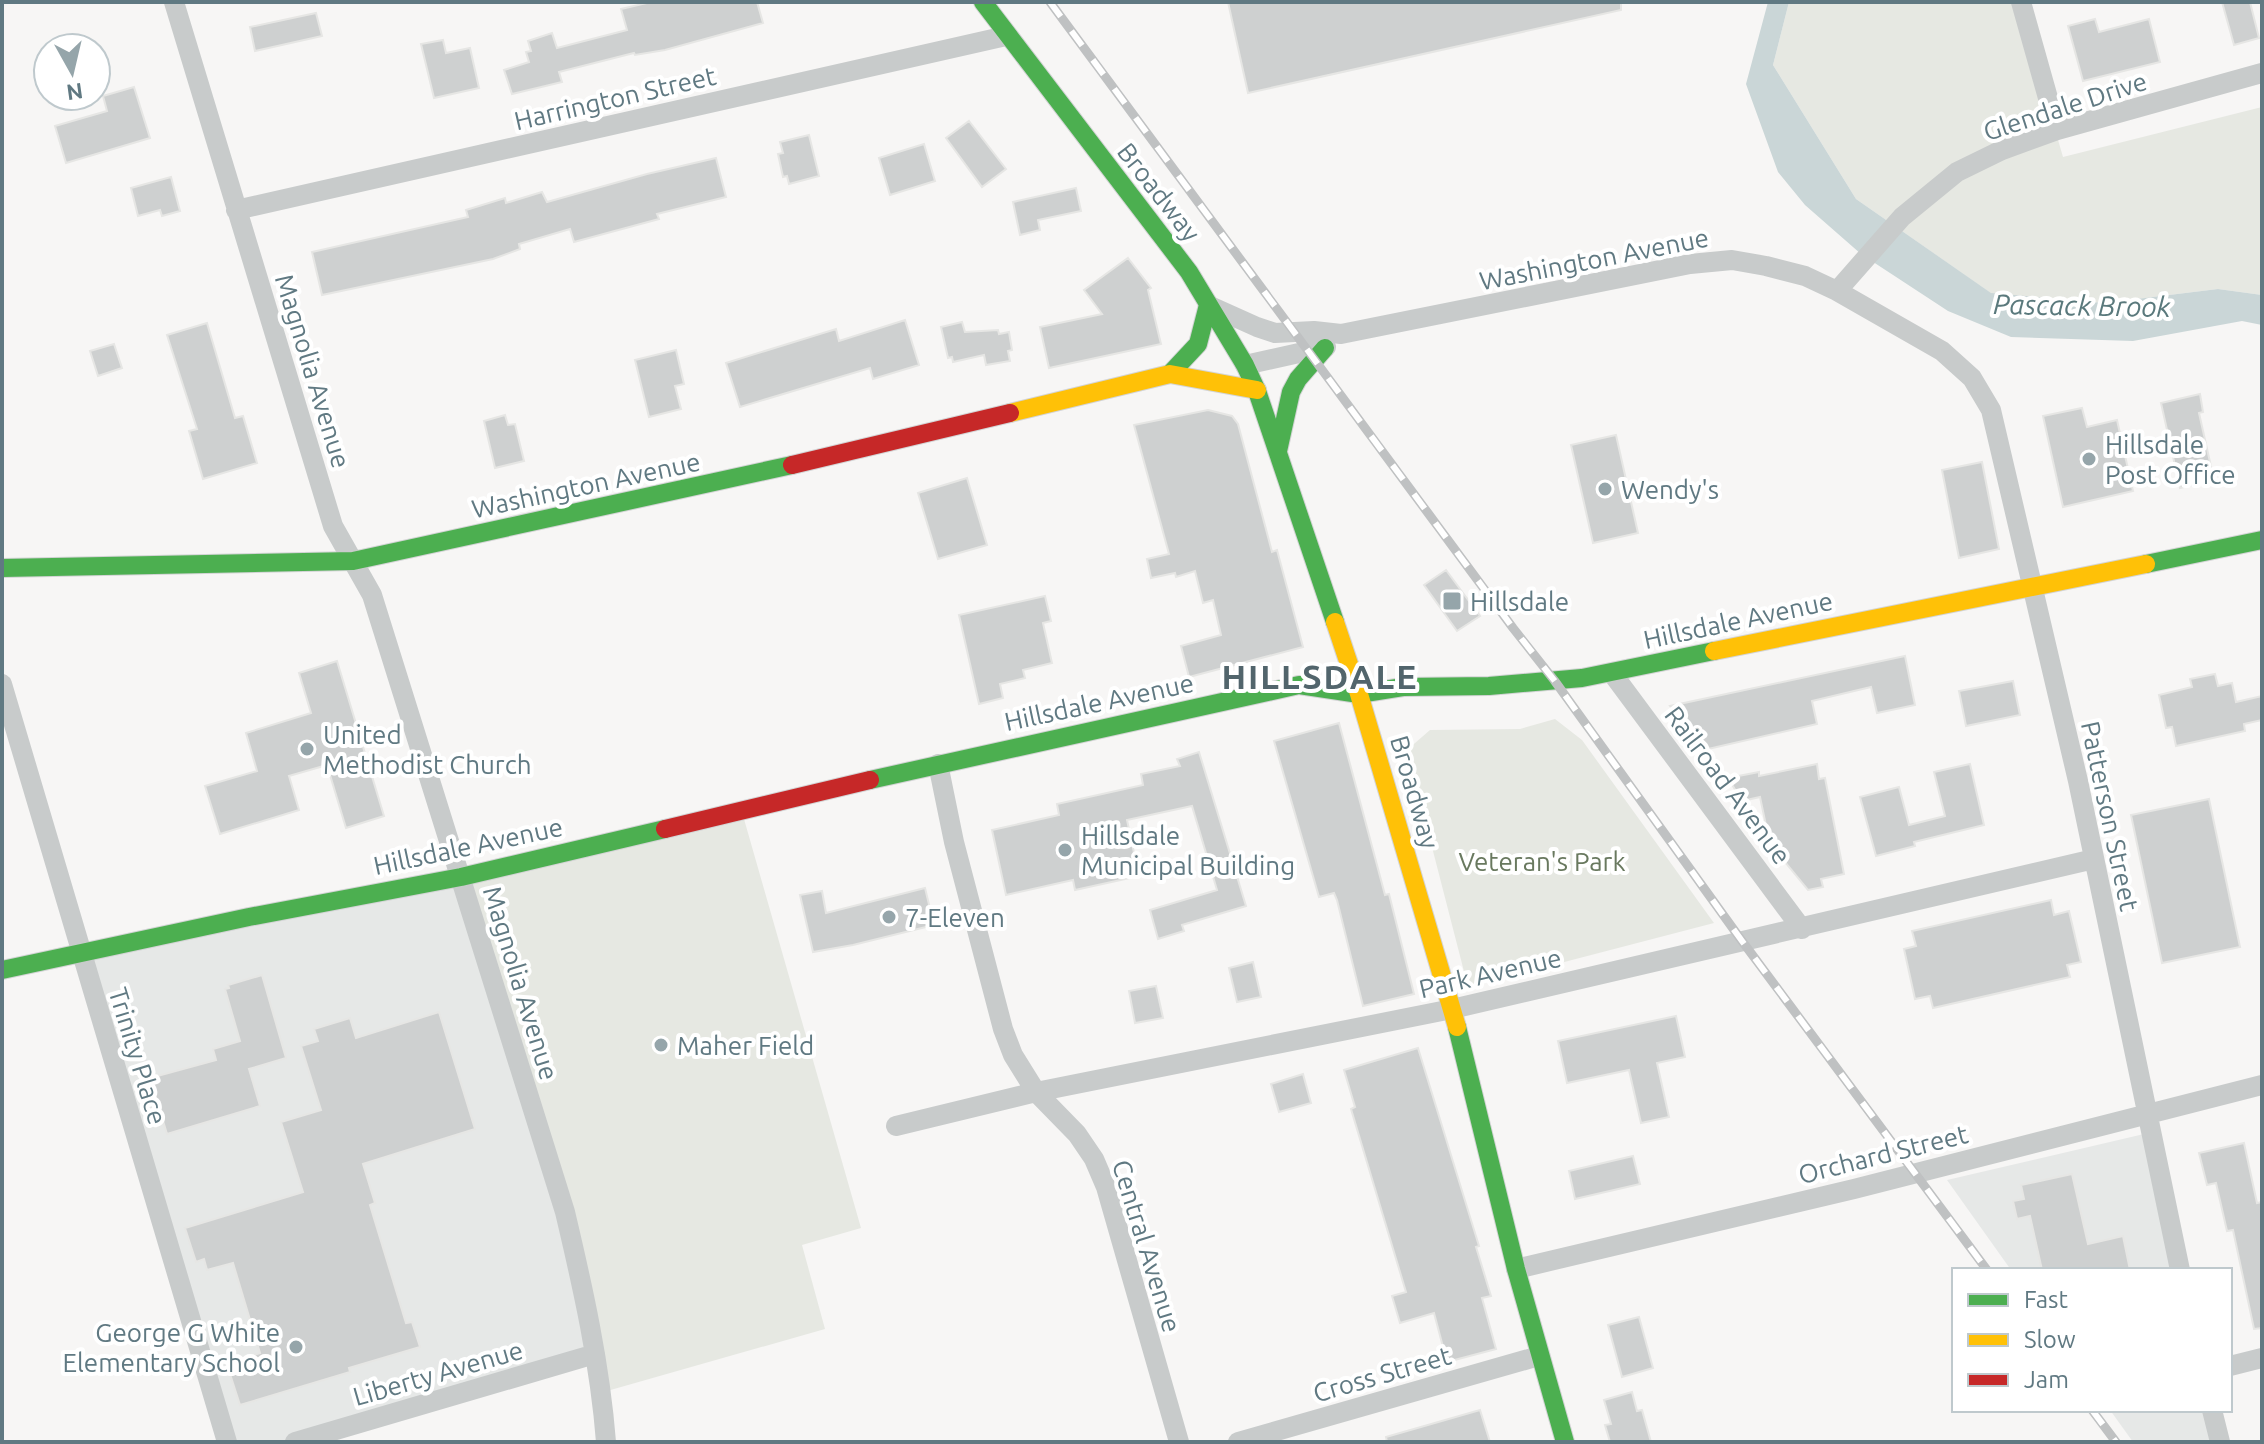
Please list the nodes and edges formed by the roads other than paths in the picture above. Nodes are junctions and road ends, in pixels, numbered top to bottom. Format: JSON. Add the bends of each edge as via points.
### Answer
{"nodes":[{"id":1,"x":174,"y":2,"type":"edge"},
{"id":2,"x":983,"y":2,"type":"edge"},
{"id":3,"x":2021,"y":2,"type":"edge"},
{"id":4,"x":1006,"y":36,"type":"junction"},
{"id":5,"x":2262,"y":73,"type":"edge"},
{"id":6,"x":2057,"y":130,"type":"junction"},
{"id":7,"x":236,"y":210,"type":"junction"},
{"id":8,"x":1837,"y":291,"type":"junction"},
{"id":9,"x":1208,"y":305,"type":"junction"},
{"id":10,"x":1333,"y":341,"type":"junction"},
{"id":11,"x":1245,"y":365,"type":"junction"},
{"id":12,"x":1170,"y":374,"type":"junction"},
{"id":13,"x":1972,"y":378,"type":"joint"},
{"id":14,"x":1257,"y":390,"type":"junction"},
{"id":15,"x":1277,"y":452,"type":"junction"},
{"id":16,"x":2262,"y":540,"type":"edge"},
{"id":17,"x":353,"y":561,"type":"junction"},
{"id":18,"x":2,"y":568,"type":"edge"},
{"id":19,"x":2030,"y":585,"type":"junction"},
{"id":20,"x":1612,"y":673,"type":"junction"},
{"id":21,"x":2,"y":684,"type":"edge"},
{"id":22,"x":1359,"y":694,"type":"junction"},
{"id":23,"x":938,"y":764,"type":"junction"},
{"id":24,"x":2094,"y":859,"type":"junction"},
{"id":25,"x":461,"y":877,"type":"junction"},
{"id":26,"x":1802,"y":929,"type":"junction"},
{"id":27,"x":81,"y":954,"type":"junction"},
{"id":28,"x":2,"y":970,"type":"edge"},
{"id":29,"x":1452,"y":1009,"type":"junction"},
{"id":30,"x":2262,"y":1085,"type":"edge"},
{"id":31,"x":1036,"y":1092,"type":"junction"},
{"id":32,"x":2146,"y":1113,"type":"junction"},
{"id":33,"x":896,"y":1126,"type":"dead end"},
{"id":34,"x":2180,"y":1268,"type":"edge"},
{"id":35,"x":1516,"y":1269,"type":"junction"},
{"id":36,"x":595,"y":1354,"type":"junction"},
{"id":37,"x":1539,"y":1356,"type":"junction"},
{"id":38,"x":2262,"y":1358,"type":"edge"},
{"id":39,"x":2232,"y":1366,"type":"edge"},
{"id":40,"x":2212,"y":1412,"type":"edge"},
{"id":41,"x":227,"y":1442,"type":"edge"},
{"id":42,"x":295,"y":1442,"type":"edge"},
{"id":43,"x":606,"y":1442,"type":"edge"},
{"id":44,"x":1179,"y":1442,"type":"edge"},
{"id":45,"x":1238,"y":1442,"type":"edge"},
{"id":46,"x":1565,"y":1442,"type":"edge"},
{"id":47,"x":2220,"y":1442,"type":"edge"}],
"edges":[{"from":1,"to":7,"type":"street","name":"Magnolia Avenue"},
{"from":2,"to":4,"type":"street","name":"Broadway"},
{"from":3,"to":6,"type":"street"},
{"from":4,"to":7,"type":"street","name":"Harrington Street"},
{"from":4,"to":9,"type":"street","name":"Broadway","via":[[1189,272]]},
{"from":5,"to":6,"type":"street","name":"Glendale Drive"},
{"from":6,"to":8,"type":"street","name":"Glendale Drive","via":[[1957,172],[1902,217]]},
{"from":7,"to":17,"type":"street","name":"Magnolia Avenue","via":[[333,526]]},
{"from":8,"to":10,"type":"street","name":"Washington Avenue","via":[[1766,266],[1718,261]]},
{"from":8,"to":13,"type":"street","name":"Washington Avenue","via":[[1942,351]]},
{"from":9,"to":10,"type":"street","name":"Washington Avenue","via":[[1275,333],[1314,331]]},
{"from":9,"to":11,"type":"street","name":"Broadway"},
{"from":9,"to":12,"type":"street","via":[[1196,351]]},
{"from":10,"to":11,"type":"street","name":"Washington Avenue"},
{"from":10,"to":15,"type":"street","via":[[1291,392]]},
{"from":11,"to":14,"type":"street","name":"Broadway"},
{"from":12,"to":14,"type":"street","name":"Washington Avenue"},
{"from":12,"to":17,"type":"street","name":"Washington Avenue","via":[[848,453]]},
{"from":13,"to":19,"type":"street","name":"Patterson Street","via":[[1991,410]]},
{"from":14,"to":15,"type":"street","name":"Broadway"},
{"from":15,"to":22,"type":"street","name":"Broadway"},
{"from":16,"to":19,"type":"street","name":"Hillsdale Avenue"},
{"from":17,"to":18,"type":"street","name":"Washington Avenue"},
{"from":17,"to":25,"type":"street","name":"Magnolia Avenue","via":[[372,595]]},
{"from":19,"to":20,"type":"street","name":"Hillsdale Avenue"},
{"from":19,"to":24,"type":"street","name":"Patterson Street"},
{"from":20,"to":22,"type":"street","name":"Hillsdale Avenue"},
{"from":20,"to":26,"type":"street","name":"Railroad Avenue"},
{"from":21,"to":27,"type":"street","name":"Trinity Place"},
{"from":22,"to":23,"type":"street","name":"Hillsdale Avenue","via":[[1299,685]]},
{"from":22,"to":29,"type":"street","name":"Broadway"},
{"from":23,"to":25,"type":"street","name":"Hillsdale Avenue"},
{"from":23,"to":31,"type":"street","name":"Central Avenue","via":[[1003,1029]]},
{"from":24,"to":26,"type":"street","name":"Park Avenue"},
{"from":24,"to":32,"type":"street","name":"Patterson Street"},
{"from":25,"to":27,"type":"street","name":"Hillsdale Avenue"},
{"from":25,"to":36,"type":"street","name":"Magnolia Avenue","via":[[565,1212]]},
{"from":26,"to":29,"type":"street","name":"Park Avenue"},
{"from":27,"to":28,"type":"street","name":"Hillsdale Avenue"},
{"from":27,"to":41,"type":"street","name":"Trinity Place"},
{"from":29,"to":31,"type":"street","name":"Park Avenue"},
{"from":29,"to":35,"type":"street","name":"Broadway"},
{"from":30,"to":32,"type":"street","name":"Orchard Street"},
{"from":31,"to":33,"type":"street","name":"Park Avenue"},
{"from":31,"to":44,"type":"street","name":"Central Avenue","via":[[1077,1134],[1106,1187]]},
{"from":32,"to":34,"type":"street","name":"Patterson Street"},
{"from":32,"to":35,"type":"street","name":"Orchard Street"},
{"from":35,"to":37,"type":"street","name":"Broadway"},
{"from":36,"to":42,"type":"street","name":"Liberty Avenue"},
{"from":36,"to":43,"type":"street","name":"Magnolia Avenue"},
{"from":37,"to":45,"type":"street","name":"Cross Street"},
{"from":37,"to":46,"type":"street","name":"Broadway"},
{"from":38,"to":39,"type":"street"},
{"from":40,"to":47,"type":"street"}]}
